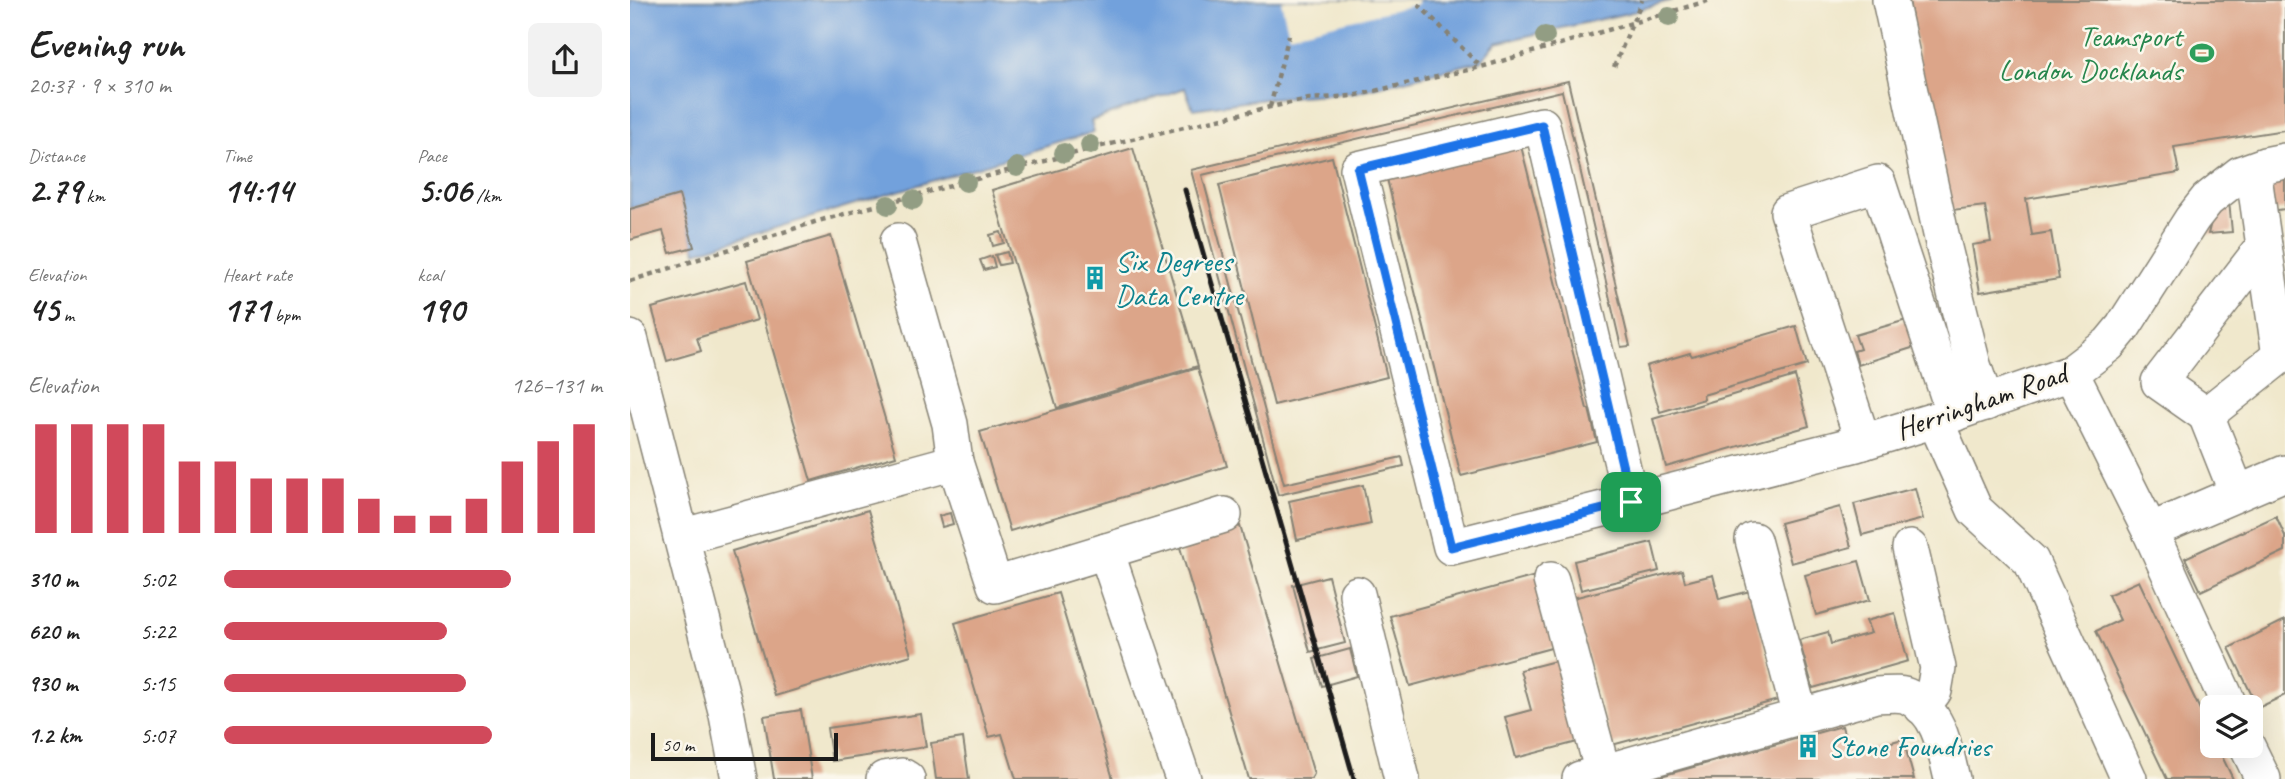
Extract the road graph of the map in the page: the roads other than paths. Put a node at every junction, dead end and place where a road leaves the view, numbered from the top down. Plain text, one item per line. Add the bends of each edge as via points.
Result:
1 (1890, 0) edge
2 (2269, 165) edge
3 (1959, 218) dead end
4 (898, 240) dead end
5 (2264, 246) junction
6 (1963, 324) junction
7 (630, 338) edge
8 (2071, 373) junction
9 (1958, 412) junction
10 (2206, 415) junction
11 (1864, 442) junction
12 (955, 462) junction
13 (2280, 485) edge
14 (2237, 494) junction
15 (1631, 502) junction
16 (1224, 516) dead end
17 (2150, 531) junction
18 (681, 537) junction
19 (1753, 540) dead end
20 (1910, 548) dead end
21 (1107, 551) junction
22 (1551, 580) dead end
23 (1357, 594) dead end
24 (2225, 695) edge
25 (1922, 707) junction
26 (1800, 716) junction
27 (2253, 758) edge
28 (1592, 776) edge
29 (739, 779) edge
30 (884, 779) edge
31 (907, 779) edge
32 (1183, 779) edge
33 (1402, 779) edge
34 (1952, 779) edge
35 (2129, 779) edge
36 (2263, 779) edge

1 - 6 street
2 - 5 street
2 - 8 street, Herringham Road via 2240,174 2207,200 2123,327
3 - 6 street via 1975,302 1972,317
4 - 12 street via 950,424
5 - 10 street via 2280,356
5 - 10 street via 2159,382
6 - 9 street
7 - 18 street
8 - 9 street, Herringham Road
8 - 17 street
9 - 11 street, Herringham Road
9 - 11 street via 1878,183 1788,212
9 - 35 street via 1975,510 2031,561
10 - 14 street
11 - 15 street, Herringham Road
12 - 18 street
12 - 21 street via 996,585
13 - 14 street
14 - 17 street
15 - 15 street, Herringham Road via 1451,547 1358,169 1542,125
16 - 21 street
17 - 24 street
18 - 29 street
19 - 26 street
20 - 25 street via 1938,668 1934,691
21 - 32 street
22 - 28 street
23 - 33 street
25 - 26 street via 1909,697 1876,695
25 - 34 street via 1937,724
26 - 28 street
27 - 36 street
30 - 31 street

